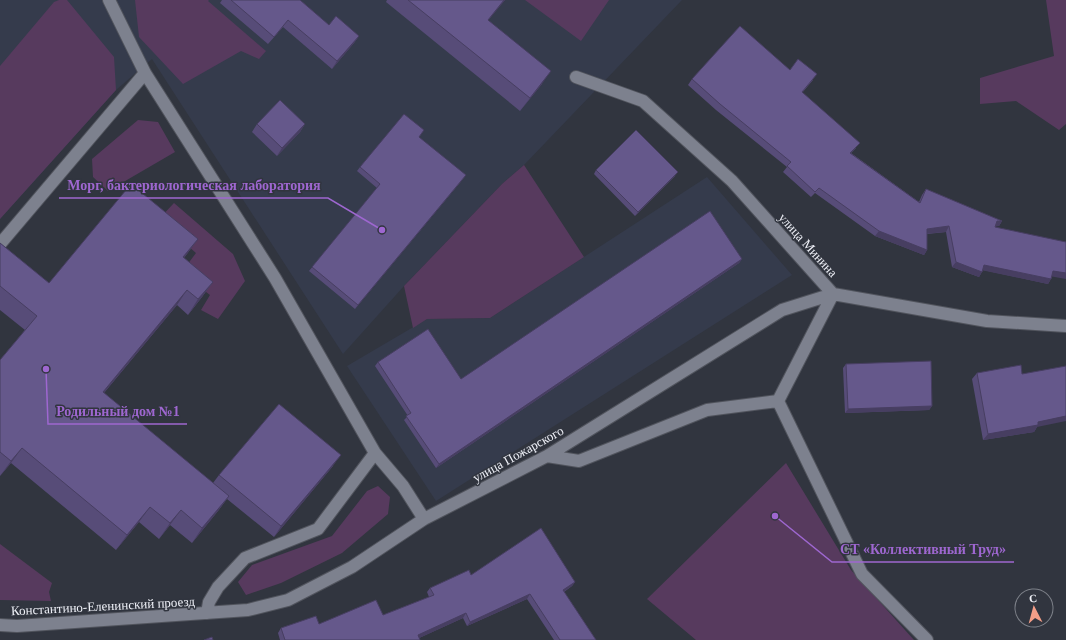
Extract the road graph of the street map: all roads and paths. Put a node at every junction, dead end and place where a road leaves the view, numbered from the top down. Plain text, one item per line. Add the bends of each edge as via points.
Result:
1 (109, 0) edge
2 (145, 73) junction
3 (576, 77) dead end
4 (0, 244) edge
5 (833, 294) junction
6 (1066, 326) edge
7 (778, 401) junction
8 (375, 453) junction
9 (548, 456) junction
10 (424, 519) junction
11 (207, 613) junction
12 (0, 625) edge
13 (927, 640) edge

1 - 2 street
2 - 4 street
2 - 8 street via 275,278
3 - 5 street, улица Минина via 643,102 732,182
5 - 6 street, улица Минина via 987,321
5 - 7 street
5 - 9 street, улица Пожарского via 782,310
7 - 9 street via 707,410 579,461
7 - 13 street via 862,574
8 - 10 street via 403,486
8 - 11 street via 318,529 245,558 218,587 209,602
9 - 10 street, улица Пожарского
10 - 11 street, улица Пожарского via 352,567 288,600 248,610
11 - 12 street, Константино-Еленинский проезд via 18,626

